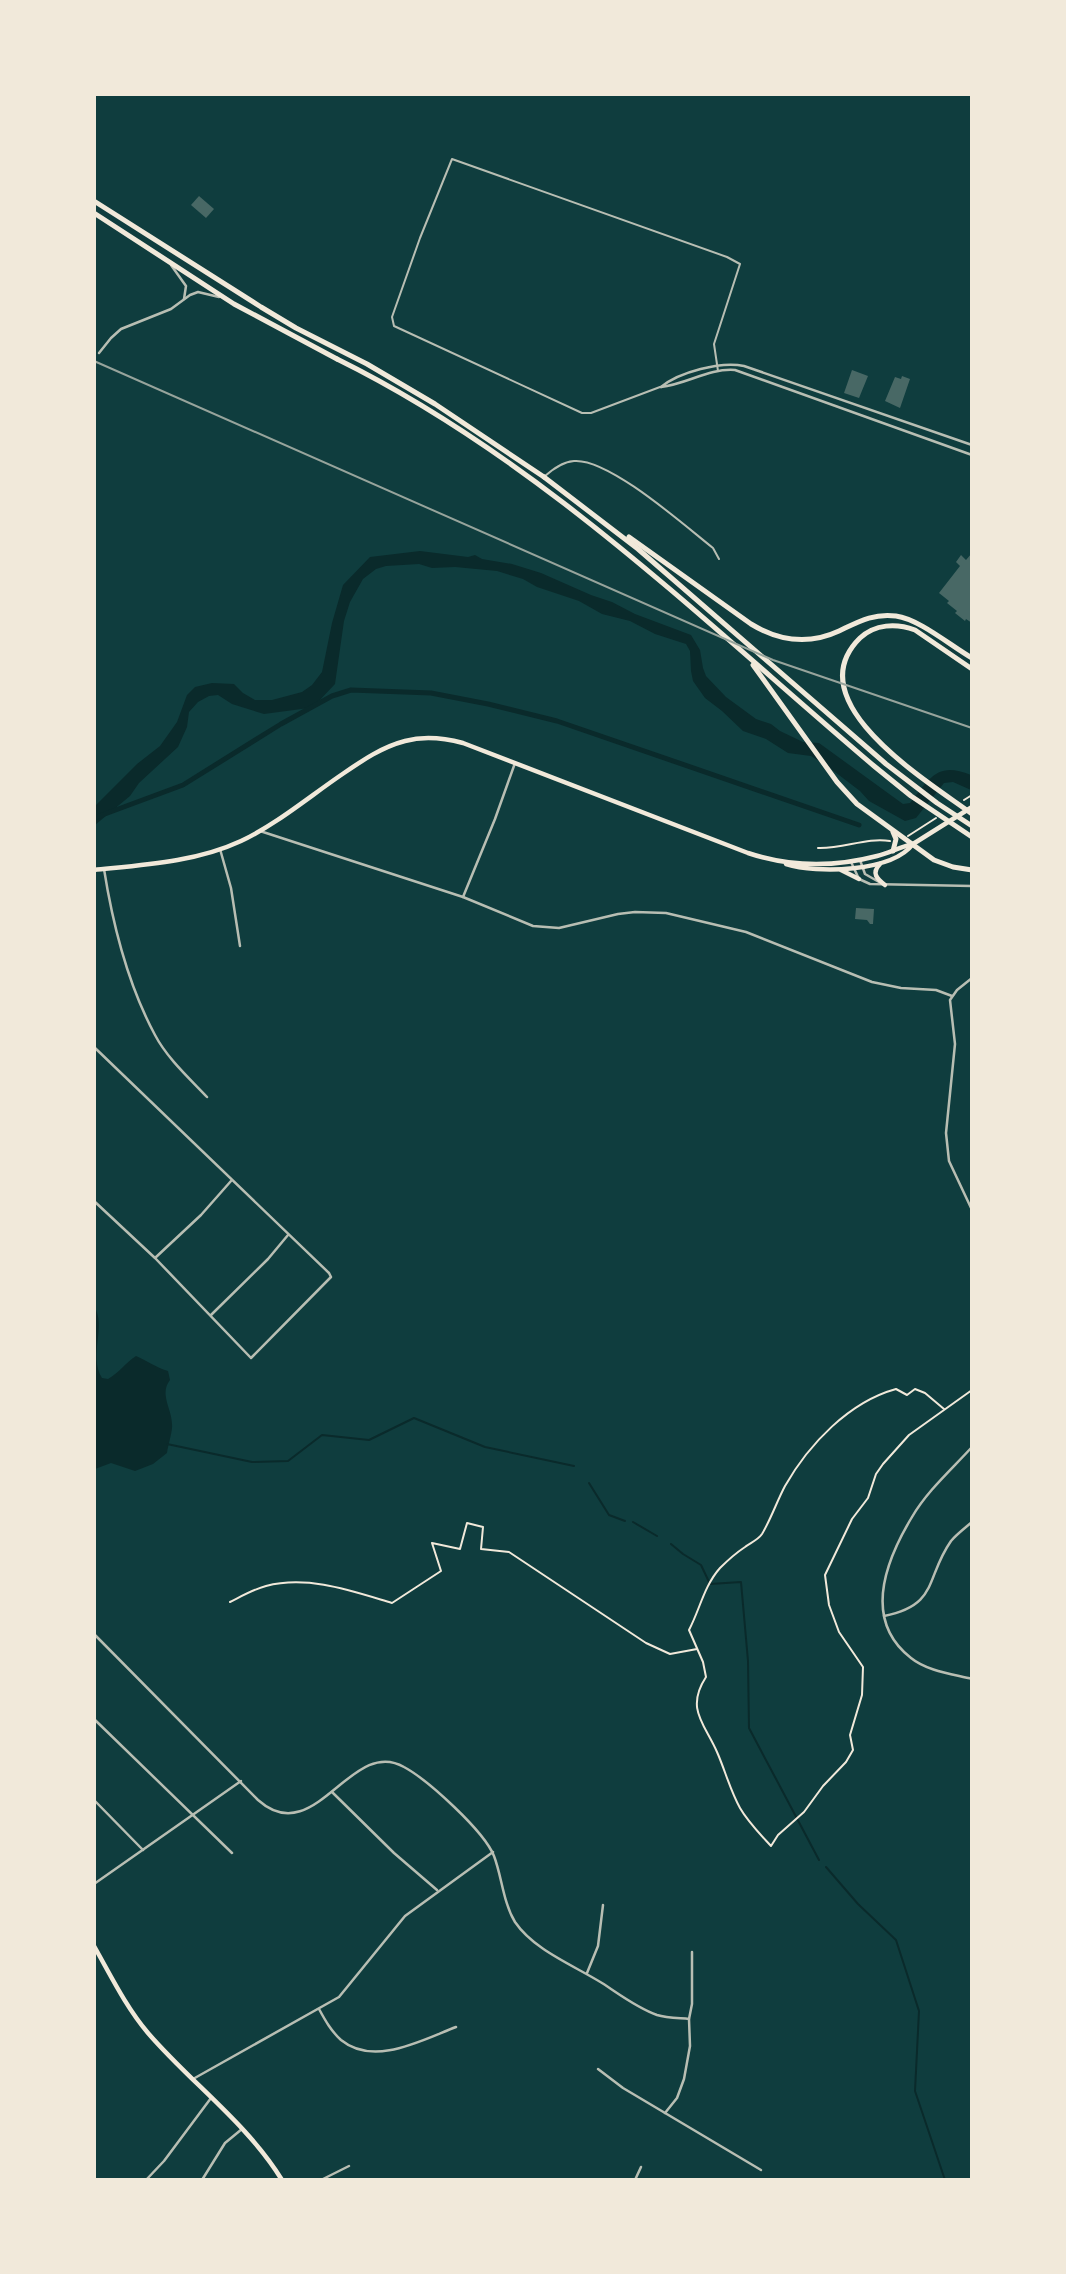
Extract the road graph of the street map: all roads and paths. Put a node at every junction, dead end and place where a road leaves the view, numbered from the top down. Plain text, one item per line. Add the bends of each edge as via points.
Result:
1 (94, 201) edge
2 (94, 213) edge
3 (169, 262) junction
4 (184, 299) junction
5 (225, 299) junction
6 (99, 354) dead end
7 (716, 365) junction
8 (718, 370) junction
9 (661, 387) junction
10 (971, 445) edge
11 (971, 456) edge
12 (544, 477) junction
13 (586, 508) junction
14 (719, 559) dead end
15 (745, 655) junction
16 (971, 658) edge
17 (971, 669) edge
18 (515, 763) junction
19 (971, 807) edge
20 (971, 814) edge
21 (971, 826) edge
22 (919, 828) dead end
23 (892, 830) junction
24 (260, 831) junction
25 (971, 837) edge
26 (904, 838) junction
27 (896, 841) junction
28 (913, 845) junction
29 (818, 848) dead end
30 (220, 849) junction
31 (893, 851) junction
32 (860, 860) junction
33 (779, 861) junction
34 (851, 862) junction
35 (883, 862) junction
36 (861, 867) junction
37 (104, 869) junction
38 (854, 869) junction
39 (94, 870) edge
40 (840, 870) junction
41 (971, 870) edge
42 (859, 879) junction
43 (885, 885) junction
44 (971, 886) edge
45 (463, 897) junction
46 (240, 946) dead end
47 (971, 978) edge
48 (952, 996) junction
49 (94, 1047) edge
50 (207, 1097) dead end
51 (231, 1181) junction
52 (94, 1201) edge
53 (971, 1210) edge
54 (288, 1235) junction
55 (155, 1258) junction
56 (211, 1315) junction
57 (971, 1390) edge
58 (944, 1409) junction
59 (971, 1447) edge
60 (971, 1522) edge
61 (230, 1602) dead end
62 (884, 1616) junction
63 (94, 1634) edge
64 (698, 1648) junction
65 (971, 1679) edge
66 (94, 1719) edge
67 (241, 1781) junction
68 (332, 1792) junction
69 (94, 1800) edge
70 (194, 1815) junction
71 (144, 1851) junction
72 (493, 1852) junction
73 (232, 1853) dead end
74 (94, 1884) edge
75 (438, 1891) junction
76 (603, 1905) dead end
77 (94, 1946) edge
78 (692, 1952) dead end
79 (100, 1955) junction
80 (94, 1959) edge
81 (586, 1974) junction
82 (319, 2009) junction
83 (689, 2019) junction
84 (456, 2027) dead end
85 (598, 2069) dead end
86 (193, 2079) junction
87 (211, 2098) junction
88 (665, 2113) junction
89 (242, 2129) junction
90 (349, 2166) dead end
91 (641, 2166) dead end
92 (761, 2170) dead end
93 (146, 2179) edge
94 (202, 2179) edge
95 (282, 2179) edge
96 (321, 2179) edge
97 (635, 2179) edge

1 - 12 highway via 296,328 435,404
2 - 3 highway
3 - 4 street via 186,286
3 - 5 highway
4 - 5 street via 198,292
4 - 6 street via 121,329
5 - 15 highway via 438,416 618,544
7 - 8 lane
7 - 9 street
7 - 9 lane via 714,344 740,264 452,159 392,317 394,326 583,413
7 - 10 street via 752,368
8 - 9 street
8 - 11 street via 749,374
12 - 13 highway
12 - 14 lane via 555,467 575,461 598,467 652,501 713,548
13 - 16 highway via 771,635 811,639 872,616 898,616
13 - 21 highway via 917,788
15 - 23 highway via 847,794
15 - 25 highway via 911,796
17 - 20 highway via 915,630 880,626 850,650 844,689 850,707 883,747
18 - 24 main road via 450,740 407,740 380,750
18 - 33 main road
18 - 45 street
19 - 28 main road
22 - 26 path
23 - 26 highway
23 - 27 highway
24 - 30 main road
24 - 45 street
26 - 28 highway
27 - 29 path
27 - 31 highway
28 - 31 main road
28 - 35 main road
28 - 41 highway via 938,862
30 - 37 main road
30 - 46 street
31 - 32 main road
32 - 34 main road
32 - 36 street
33 - 34 main road
33 - 40 main road via 800,868
34 - 38 street
35 - 36 main road
35 - 43 main road via 875,876
36 - 38 main road
36 - 43 street via 869,878
37 - 39 main road
37 - 50 street via 125,964 154,1034
38 - 40 main road
38 - 42 street
40 - 42 main road
42 - 43 street
43 - 44 street
45 - 48 street via 523,923 550,929 635,912 678,916 746,932 872,982
47 - 48 street
48 - 53 street via 955,1044 947,1153
49 - 51 street
51 - 54 street
51 - 55 street
52 - 55 street
54 - 56 street
54 - 56 street via 331,1276 318,1292 251,1359
55 - 56 street
57 - 58 path
58 - 64 path via 915,1389 907,1395 896,1389 883,1392 857,1407 812,1446 785,1486 761,1536 727,1562 703,1592 689,1630
58 - 64 path via 909,1435 876,1474 868,1498 830,1562 825,1575 829,1605 839,1632 863,1667 862,1695 850,1735 853,1750 771,1846 738,1805 702,1727 696,1698 706,1677
59 - 62 street via 912,1516 886,1574 881,1595
60 - 62 street via 952,1540 924,1597 903,1612
61 - 64 path via 265,1586 294,1582 333,1586 391,1603 441,1571 432,1543 460,1549 467,1523 483,1527 481,1549 509,1552 646,1643 670,1654
62 - 65 street via 893,1638 912,1659
63 - 67 street
66 - 70 street
67 - 68 street via 274,1810 312,1807
67 - 70 street
68 - 72 street via 369,1765 395,1763 463,1815
68 - 75 street
69 - 71 street
70 - 71 street
70 - 73 street
71 - 74 street
72 - 75 street
72 - 81 street via 516,1922 538,1944
75 - 82 street via 394,1928 339,1997
76 - 81 street via 598,1946
77 - 79 main road
78 - 83 street
79 - 80 street
79 - 86 main road via 134,2015
81 - 83 street via 655,2014
82 - 84 street via 340,2039 366,2051 401,2048
82 - 86 street
83 - 88 street via 684,2079
85 - 88 street
86 - 87 main road
87 - 89 main road
87 - 93 street
88 - 92 street
89 - 94 street via 225,2143
89 - 95 main road
90 - 96 street
91 - 97 street

